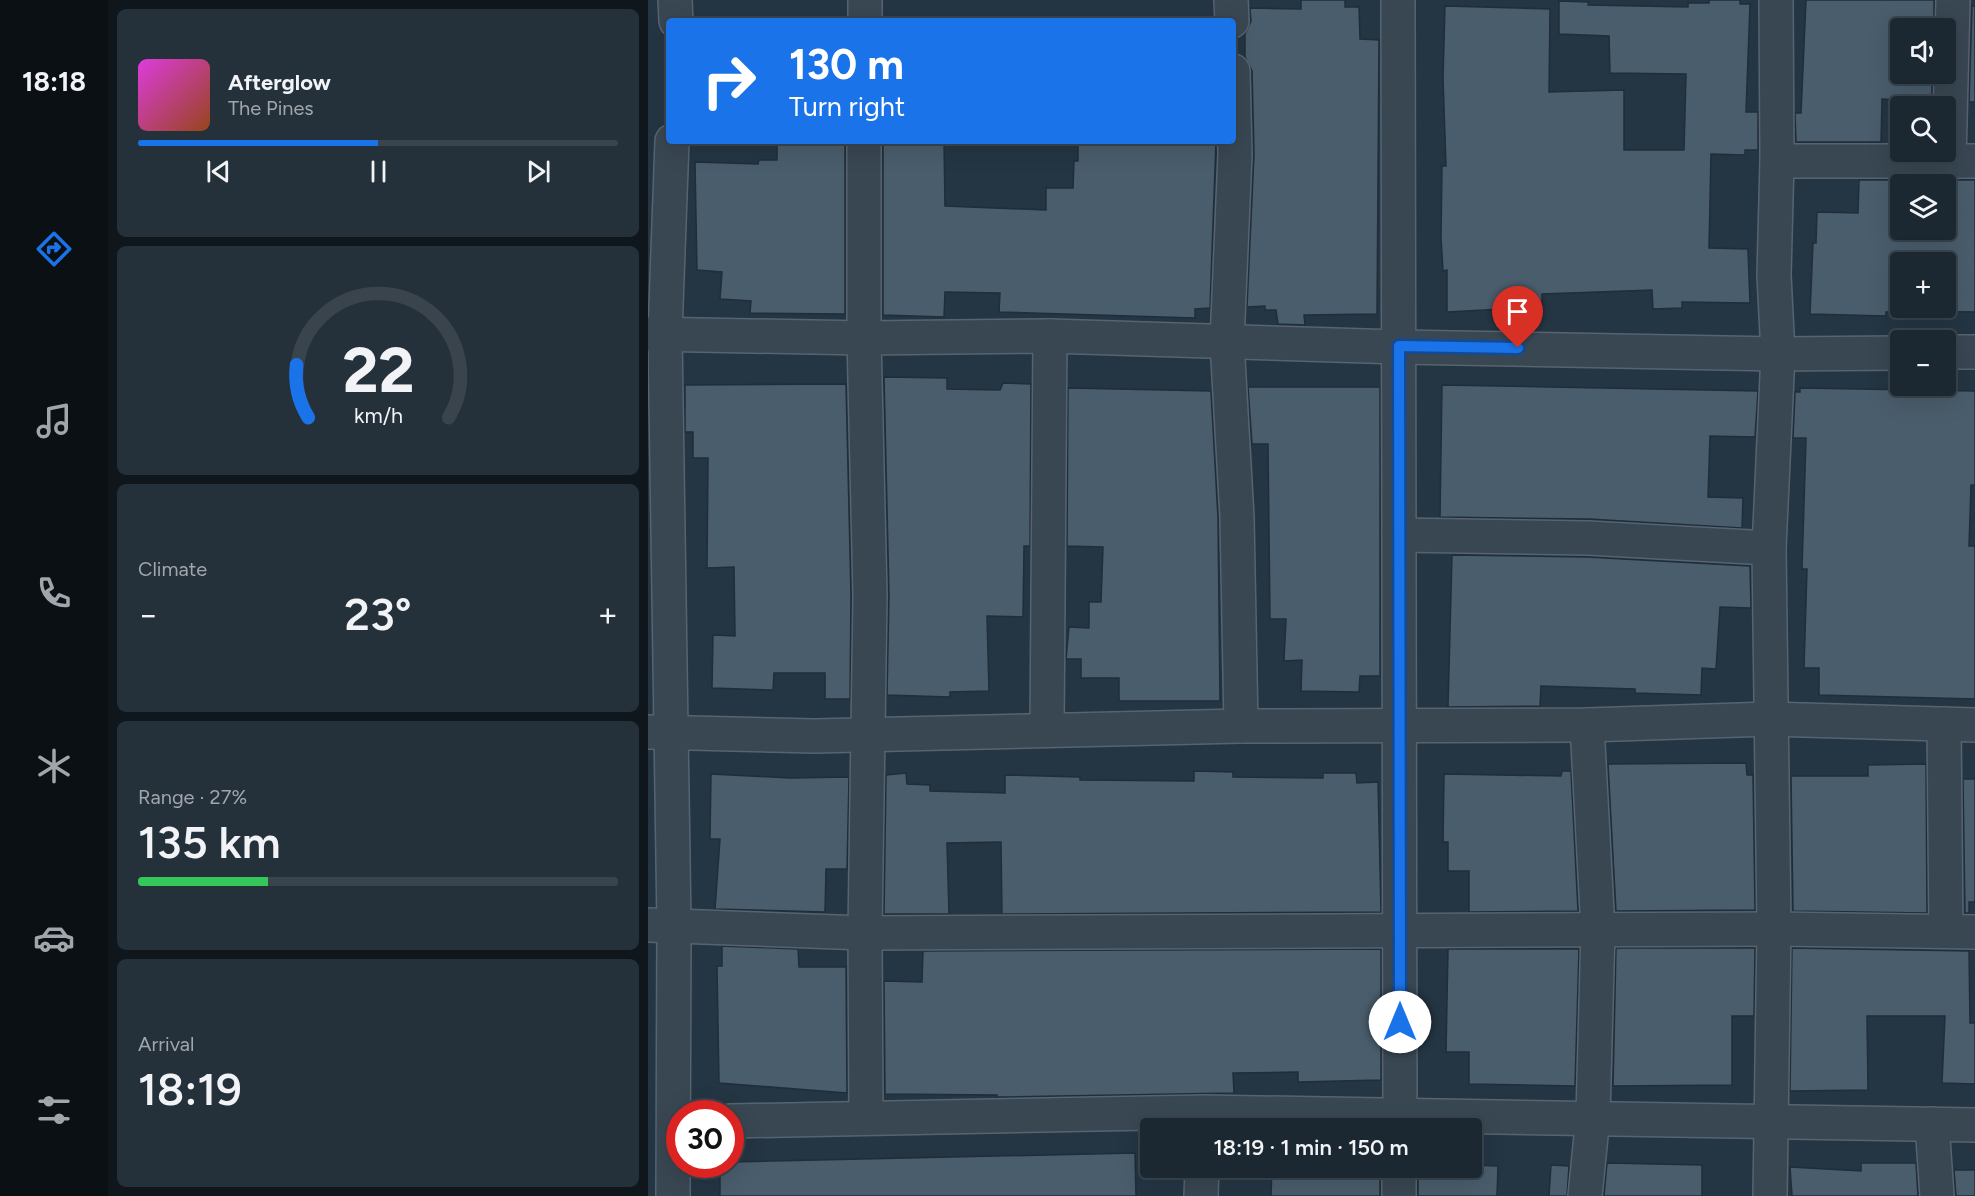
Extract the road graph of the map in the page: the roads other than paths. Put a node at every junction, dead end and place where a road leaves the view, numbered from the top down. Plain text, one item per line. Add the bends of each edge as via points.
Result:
1 (675, 0) edge
2 (866, 0) edge
3 (1231, 0) edge
4 (1398, 0) edge
5 (1776, 0) edge
6 (1953, 0) edge
7 (676, 18) edge
8 (865, 18) edge
9 (1232, 18) edge
10 (672, 144) edge
11 (864, 144) edge
12 (1235, 144) edge
13 (1777, 161) junction
14 (1962, 161) edge
15 (657, 334) edge
16 (1050, 336) junction
17 (864, 338) junction
18 (1227, 342) junction
19 (1399, 346) junction
20 (1956, 352) edge
21 (1975, 352) edge
22 (1890, 353) edge
23 (1778, 354) junction
24 (1400, 535) junction
25 (1769, 548) junction
26 (1770, 719) junction
27 (1960, 724) edge
28 (1587, 725) junction
29 (1241, 726) junction
30 (1400, 726) junction
31 (1047, 730) junction
32 (660, 732) edge
33 (868, 735) junction
34 (661, 925) edge
35 (1400, 929) junction
36 (1774, 929) junction
37 (1598, 930) junction
38 (1960, 931) edge
39 (865, 933) junction
40 (666, 1100) edge
41 (1593, 1116) junction
42 (866, 1118) junction
43 (1400, 1118) edge
44 (1482, 1119) edge
45 (1140, 1120) edge
46 (744, 1121) edge
47 (1770, 1122) junction
48 (1932, 1124) junction
49 (1975, 1125) edge
50 (672, 1178) edge
51 (1202, 1178) edge
52 (1399, 1178) edge
53 (673, 1196) edge
54 (1201, 1196) edge
55 (1399, 1196) edge
56 (1585, 1196) edge
57 (1770, 1196) edge
58 (1937, 1196) edge

1 - 7 street
2 - 8 street
3 - 9 street
4 - 19 street
5 - 13 street
6 - 14 street
10 - 15 street
11 - 17 street
12 - 18 street
13 - 14 street
13 - 23 street via 1774,275
15 - 17 street
15 - 32 street
16 - 17 street
16 - 18 street
16 - 31 street
17 - 33 street via 870,595
18 - 19 street
18 - 29 street via 1237,518
19 - 23 street
19 - 24 street
20 - 21 street
22 - 23 street
23 - 25 street
24 - 25 street via 1588,538
24 - 30 street
25 - 26 street
26 - 27 street
26 - 28 street
26 - 36 street
27 - 38 street
28 - 30 street
28 - 37 street
29 - 30 street
29 - 31 street
30 - 35 street
31 - 33 street
32 - 33 street
32 - 34 street
33 - 39 street
34 - 39 street
34 - 40 street
35 - 37 street
35 - 39 street
35 - 43 street
36 - 37 street
36 - 38 street
36 - 47 street
37 - 41 street
39 - 42 street
41 - 44 street
41 - 47 street
41 - 56 street
42 - 45 street
42 - 46 street
47 - 48 street
47 - 57 street
48 - 49 street
48 - 58 street
50 - 53 street
51 - 54 street
52 - 55 street

